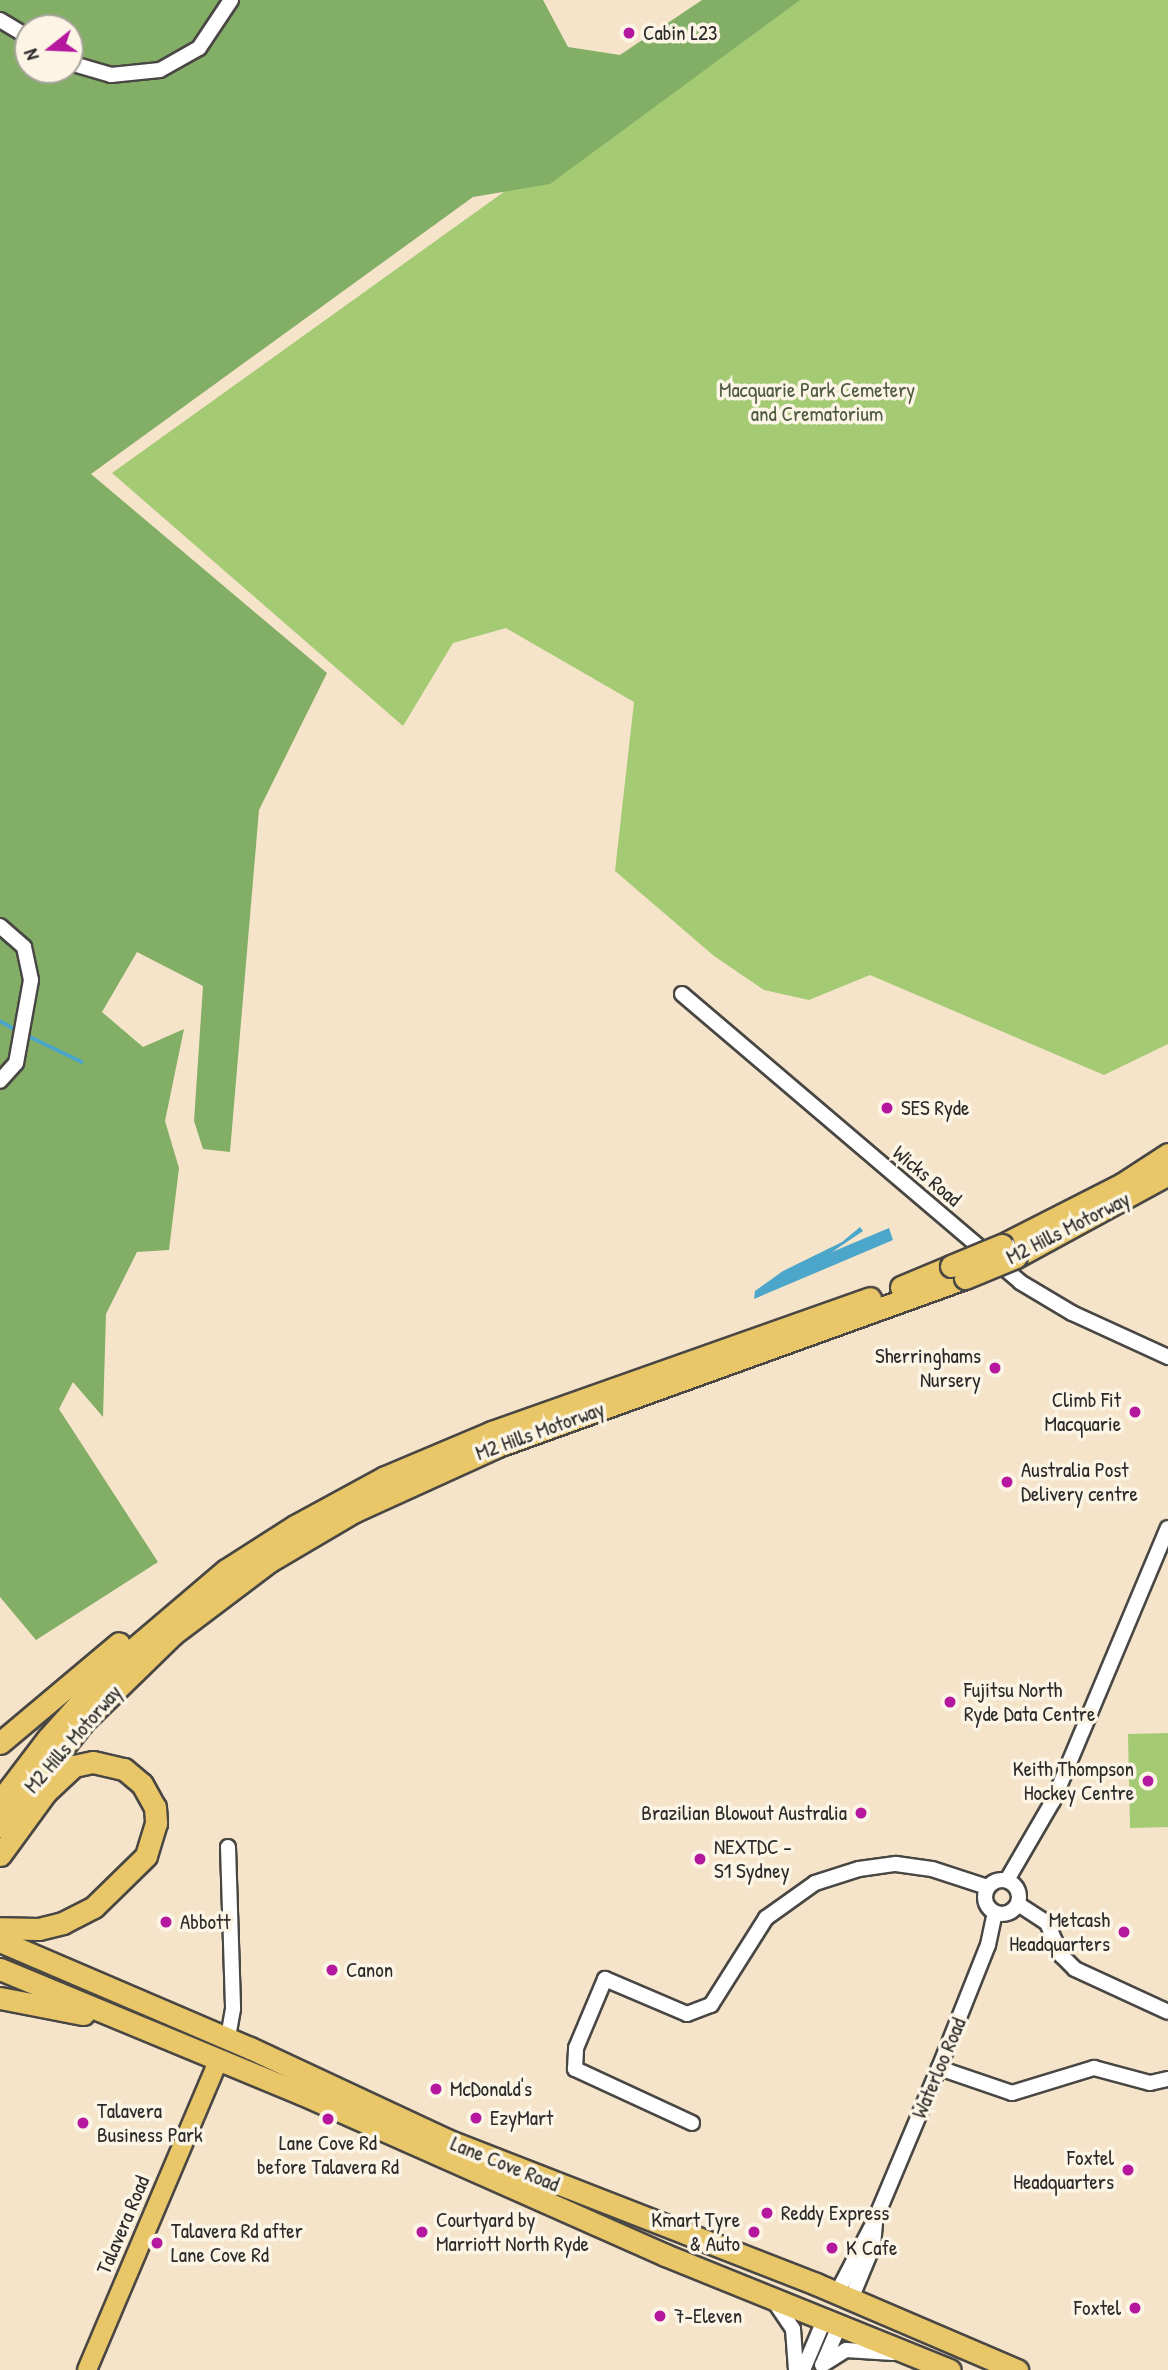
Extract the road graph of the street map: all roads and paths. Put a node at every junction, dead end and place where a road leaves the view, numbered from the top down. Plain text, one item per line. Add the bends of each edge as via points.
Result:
1 (231, 0) edge
2 (84, 67) edge
3 (0, 926) edge
4 (682, 994) dead end
5 (0, 1081) edge
6 (1168, 1140) edge
7 (1168, 1154) edge
8 (1165, 1176) edge
9 (1122, 1184) junction
10 (1009, 1251) junction
11 (958, 1272) junction
12 (1168, 1357) edge
13 (1168, 1528) edge
14 (226, 1570) junction
15 (0, 1743) edge
16 (0, 1801) edge
17 (0, 1826) edge
18 (228, 1847) dead end
19 (0, 1856) edge
20 (1007, 1880) junction
21 (987, 1887) junction
22 (1018, 1904) junction
23 (995, 1913) junction
24 (0, 1928) edge
25 (0, 1941) edge
26 (0, 1969) edge
27 (0, 1998) edge
28 (1168, 2012) edge
29 (136, 2027) junction
30 (228, 2038) junction
31 (218, 2061) junction
32 (939, 2068) junction
33 (1168, 2079) edge
34 (692, 2123) dead end
35 (766, 2294) junction
36 (844, 2296) junction
37 (833, 2321) junction
38 (915, 2354) junction
39 (821, 2367) edge
40 (87, 2370) edge
41 (796, 2370) edge
42 (803, 2370) edge
43 (950, 2370) edge
44 (1017, 2370) edge

1 - 2 street via 229,9 205,32 199,48 160,69 111,75
3 - 5 street via 20,943 29,960 24,1028 16,1063
4 - 12 street, Wicks Road via 1020,1282 1072,1313
6 - 9 highway
7 - 9 highway, M2 Hills Motorway
8 - 10 highway, M2 Hills Motorway
9 - 10 highway, M2 Hills Motorway
10 - 11 highway, M2 Hills Motorway, bridge
11 - 14 highway, M2 Hills Motorway via 438,1453 336,1503
11 - 17 highway, M2 Hills Motorway via 485,1451 355,1511 270,1561 173,1634 84,1721
13 - 20 street via 1053,1801
14 - 15 highway via 196,1577
14 - 16 highway, M2 Hills Motorway via 112,1667 48,1738
18 - 30 street via 233,2009
19 - 24 highway via 46,1792 74,1766 93,1762 124,1769 142,1784 155,1807 156,1823 146,1856 94,1907 51,1926
20 - 21 street via 996,1880
20 - 22 street via 1016,1887
21 - 23 street via 986,1905
21 - 34 street via 932,1869 896,1864 859,1869 815,1883 766,1918 711,2005 687,2014 605,1979 576,2048 574,2065 579,2073
22 - 23 street via 1005,1914
22 - 28 street via 1047,1923 1062,1956 1075,1969
23 - 32 street, Waterloo Road via 988,1945
25 - 30 highway, Lane Cove Road
26 - 29 highway, Lane Cove Road
27 - 29 highway
29 - 31 highway, Lane Cove Road
30 - 31 highway
30 - 36 highway, Lane Cove Road via 447,2140
31 - 35 highway, Lane Cove Road via 664,2255
31 - 40 main road, Talavera Road
32 - 33 street via 1012,2093 1094,2068 1150,2083
32 - 36 street, Waterloo Road
35 - 37 highway, Lane Cove Road
35 - 41 street via 793,2329
36 - 37 highway, Waterloo Road
36 - 44 highway, Lane Cove Road
37 - 38 highway, Lane Cove Road
37 - 39 street, Waterloo Road
37 - 42 street, Waterloo Road
38 - 39 street via 846,2350
38 - 43 highway, Lane Cove Road

